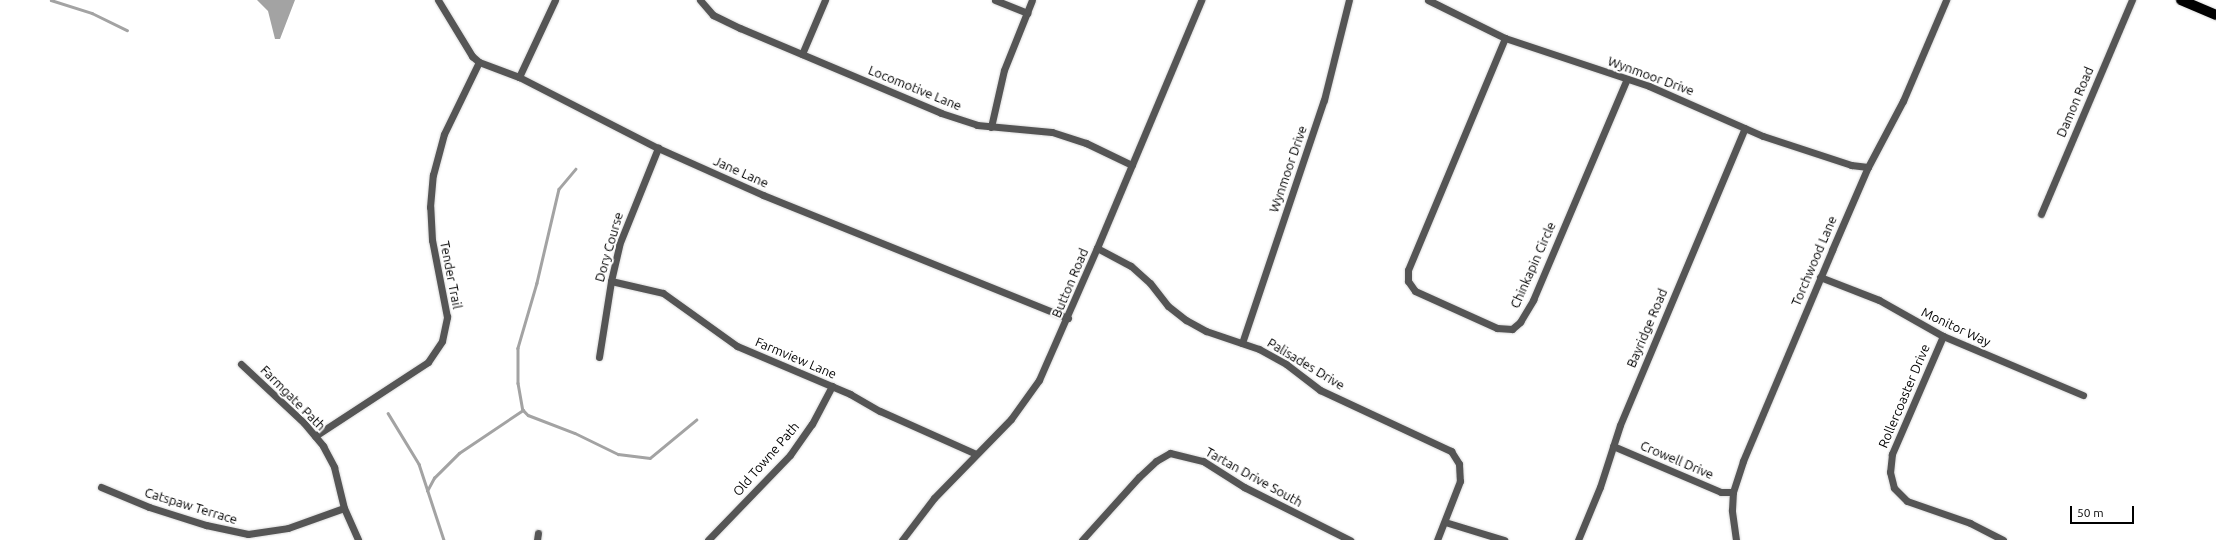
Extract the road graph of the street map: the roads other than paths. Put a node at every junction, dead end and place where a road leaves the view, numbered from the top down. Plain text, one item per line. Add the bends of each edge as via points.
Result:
1 (438, 0) edge
2 (555, 0) edge
3 (700, 0) edge
4 (825, 0) edge
5 (995, 0) edge
6 (1032, 0) edge
7 (1201, 0) edge
8 (1349, 0) edge
9 (1428, 0) edge
10 (1946, 0) edge
11 (2132, 0) edge
12 (2180, 0) edge
13 (1027, 13) junction
14 (2216, 15) edge
15 (1505, 38) junction
16 (802, 54) junction
17 (479, 62) junction
18 (519, 77) junction
19 (1627, 79) junction
20 (991, 127) junction
21 (1744, 128) junction
22 (658, 148) junction
23 (1132, 165) junction
24 (1868, 167) junction
25 (2041, 214) dead end
26 (1098, 248) junction
27 (1820, 277) junction
28 (611, 281) junction
29 (1068, 318) junction
30 (1943, 336) junction
31 (1242, 343) junction
32 (599, 357) dead end
33 (241, 364) dead end
34 (832, 386) junction
35 (2083, 395) dead end
36 (315, 436) junction
37 (1613, 446) junction
38 (976, 454) junction
39 (101, 487) dead end
40 (1733, 492) junction
41 (344, 508) junction
42 (1445, 522) junction
43 (358, 540) edge
44 (708, 540) edge
45 (902, 540) edge
46 (1082, 540) edge
47 (1350, 540) edge
48 (1437, 540) edge
49 (1504, 540) edge
50 (1578, 540) edge
51 (1736, 540) edge
52 (2003, 540) edge

1 - 17 street, Jane Lane via 472,56
2 - 18 street
3 - 16 street, Locomotive Lane via 713,15
4 - 16 street
5 - 13 street
6 - 13 street
7 - 23 street, Button Road
8 - 31 street, Wynmoor Drive via 1324,100
9 - 15 street, Wynmoor Drive
10 - 24 street, Torchwood Lane via 1903,101
11 - 25 street, Damon Road
12 - 14 main road
13 - 20 street via 1004,70
15 - 19 street, Wynmoor Drive
15 - 19 street, Chinkapin Circle via 1408,270 1408,281 1415,291 1497,328 1506,330 1516,325 1533,300
16 - 20 street, Locomotive Lane via 941,112
17 - 18 street, Jane Lane
17 - 36 street, Tender Trail via 444,134 433,175 430,207 432,240 447,317 442,341 428,362
18 - 22 street, Jane Lane
19 - 21 street, Wynmoor Drive
20 - 23 street, Locomotive Lane via 1052,132 1086,143
21 - 24 street, Wynmoor Drive via 1850,165
21 - 37 street, Bayridge Road
22 - 28 street, Dory Course via 627,222
22 - 29 street, Jane Lane via 763,195
23 - 26 street, Button Road
24 - 27 street, Torchwood Lane
26 - 29 street, Button Road
26 - 31 street, Palisades Drive via 1131,266 1150,283 1168,306 1186,320
27 - 30 street, Monitor Way via 1879,300
27 - 40 street, Torchwood Lane via 1743,461
28 - 32 street, Dory Course
28 - 34 street, Farmview Lane via 663,293 737,346
29 - 38 street, Button Road via 1051,357 1027,399
30 - 35 street, Monitor Way
30 - 52 street, Rollercoaster Drive via 1892,454 1890,472 1894,488 1907,501 1970,523
31 - 42 street, Palisades Drive via 1286,364 1334,397 1450,451 1459,464 1460,481
33 - 36 street, Farmgate Path
34 - 38 street, Farmview Lane
34 - 44 street, Old Towne Path via 799,444
36 - 41 street, Farmgate Path via 334,467
37 - 40 street, Crowell Drive via 1721,492
37 - 50 street, Bayridge Road
38 - 45 street, Button Road via 934,498
39 - 41 street, Catspaw Terrace via 149,508 248,534 288,528
40 - 51 street, Torchwood Lane via 1732,510
41 - 43 street, Farmgate Path
42 - 48 street, Palisades Drive
42 - 49 street
46 - 47 street, Tartan Drive South via 1139,477 1156,461 1170,453 1203,462 1244,487

